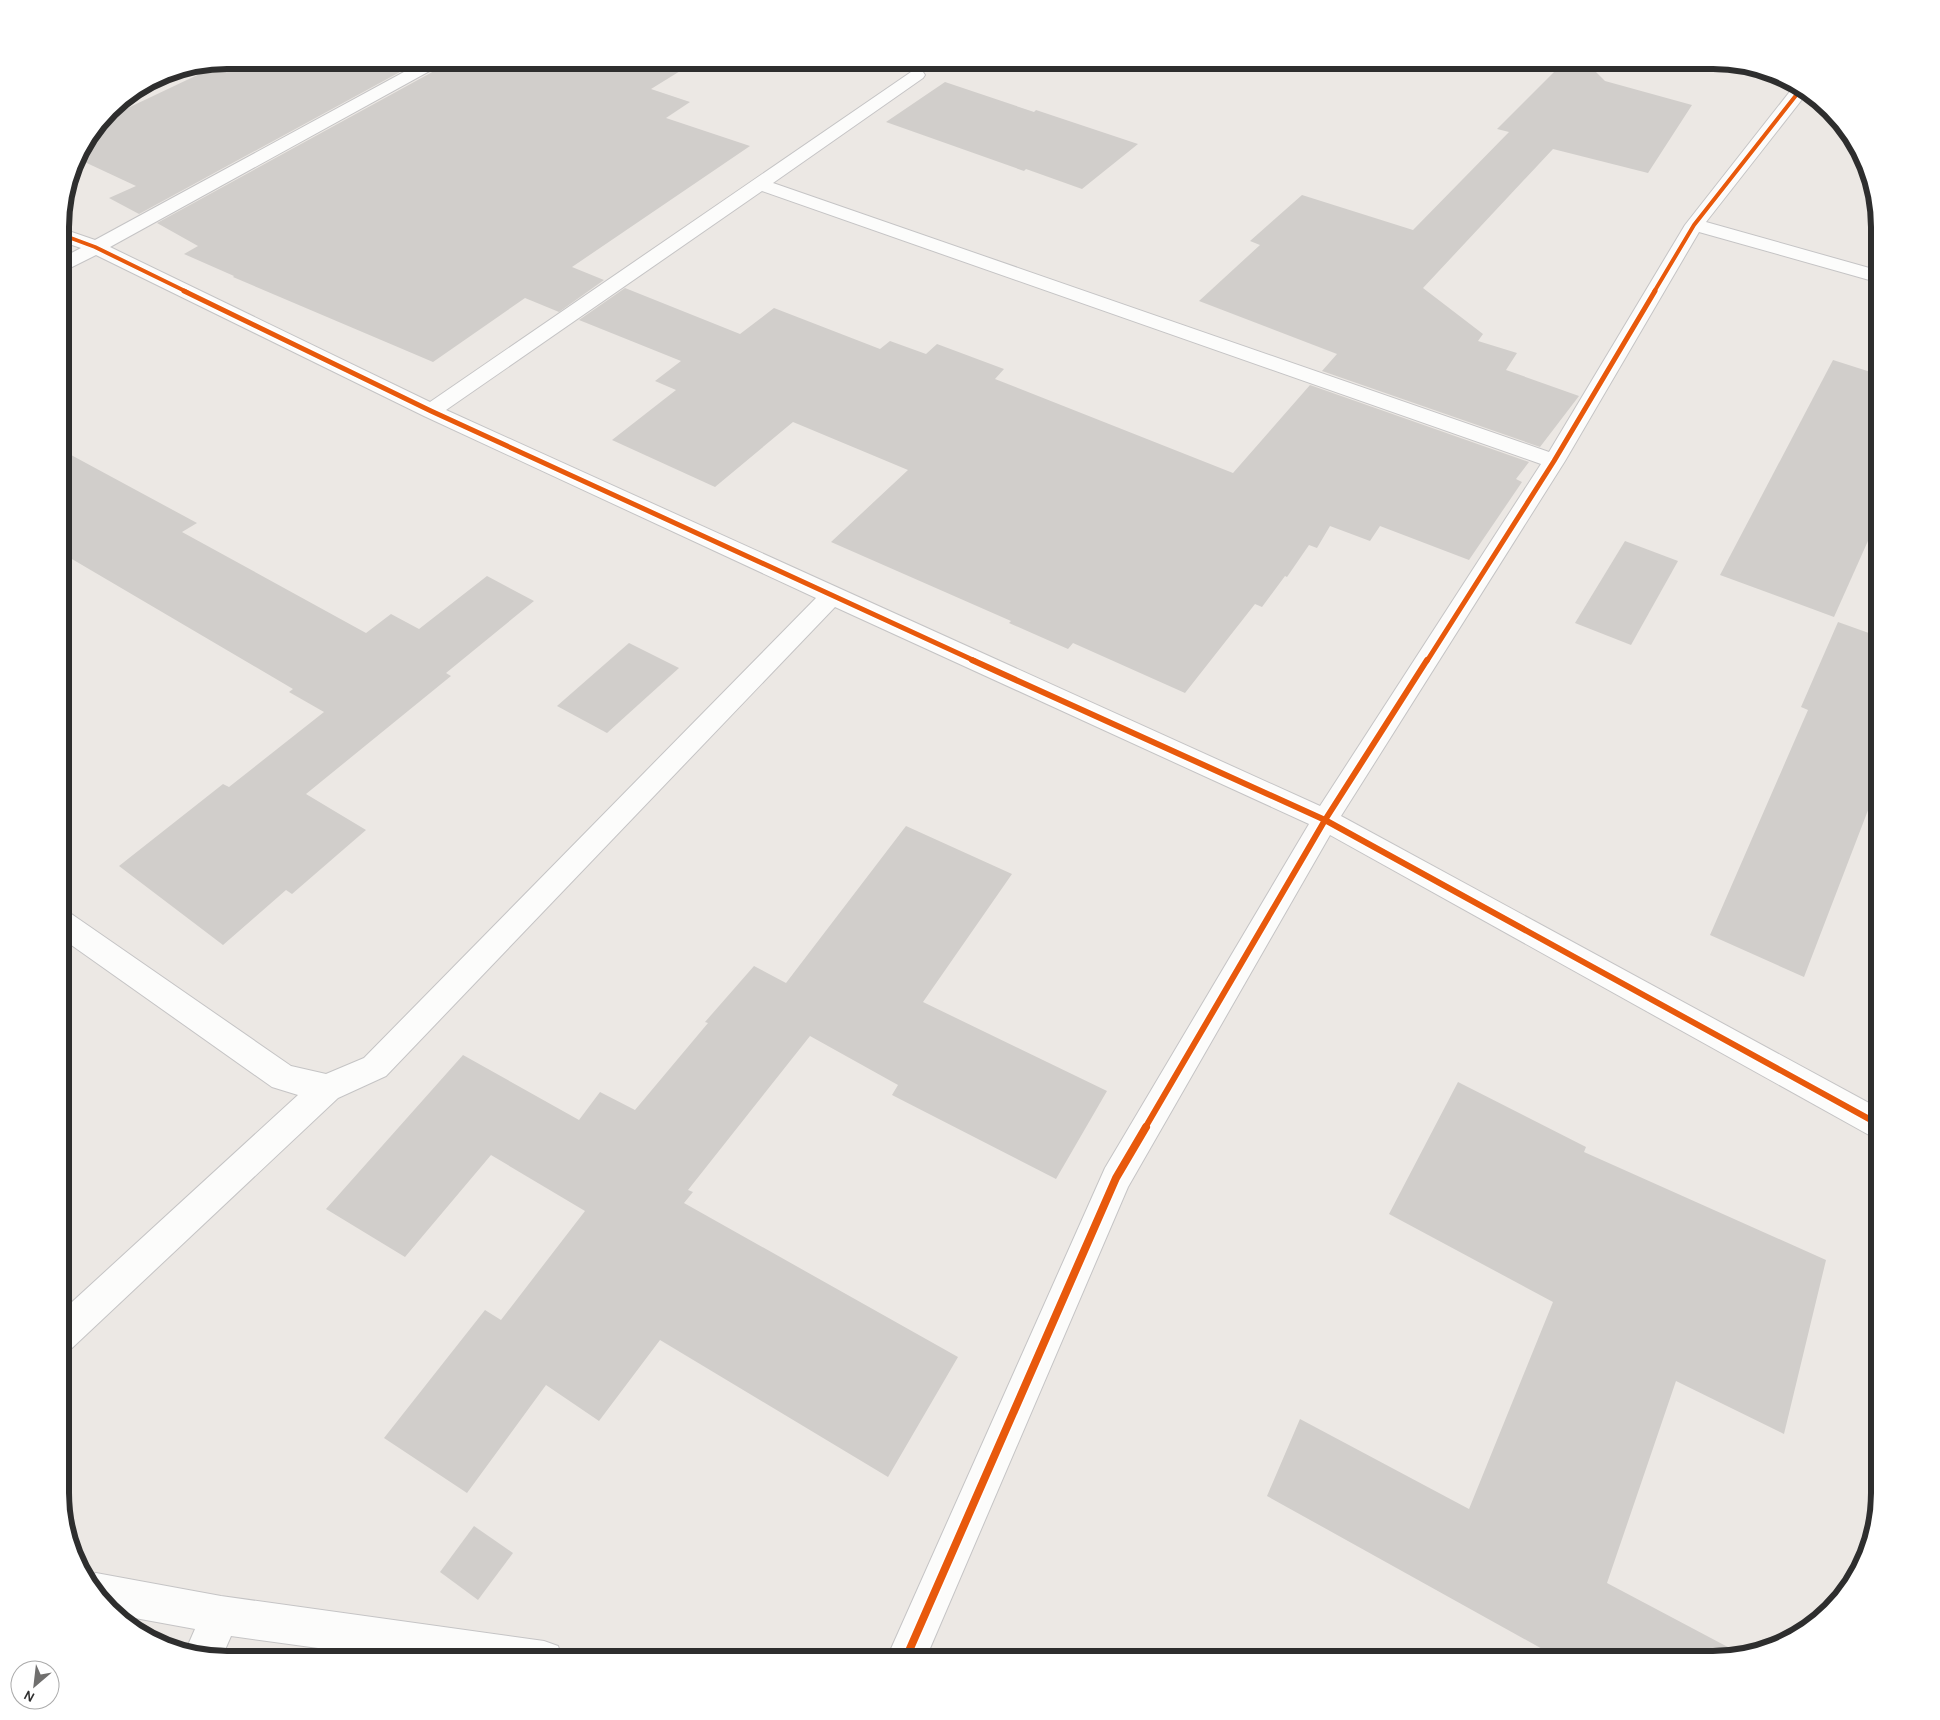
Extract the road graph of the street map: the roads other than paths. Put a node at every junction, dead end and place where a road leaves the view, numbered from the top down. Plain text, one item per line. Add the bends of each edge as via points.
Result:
1 (421, 69) edge
2 (917, 75) dead end
3 (1798, 93) edge
4 (760, 184) junction
5 (1694, 225) junction
6 (69, 237) edge
7 (95, 247) junction
8 (69, 262) edge
9 (1871, 274) edge
10 (432, 411) junction
11 (1554, 461) junction
12 (832, 596) junction
13 (1325, 820) junction
14 (69, 927) edge
15 (327, 1088) junction
16 (1871, 1120) edge
17 (69, 1328) edge
18 (105, 1594) edge
19 (221, 1615) junction
20 (205, 1650) edge
21 (479, 1651) edge
22 (909, 1651) edge

1 - 7 street
2 - 4 street
3 - 5 street
4 - 10 street
4 - 11 street
5 - 9 street
5 - 11 street
6 - 7 street
7 - 8 street
7 - 10 street
10 - 12 street
11 - 13 street
12 - 13 street
12 - 15 street via 374,1068
13 - 16 street
13 - 22 street via 1116,1178
14 - 15 street via 283,1078
15 - 17 street
18 - 19 street
19 - 20 street
19 - 21 street

